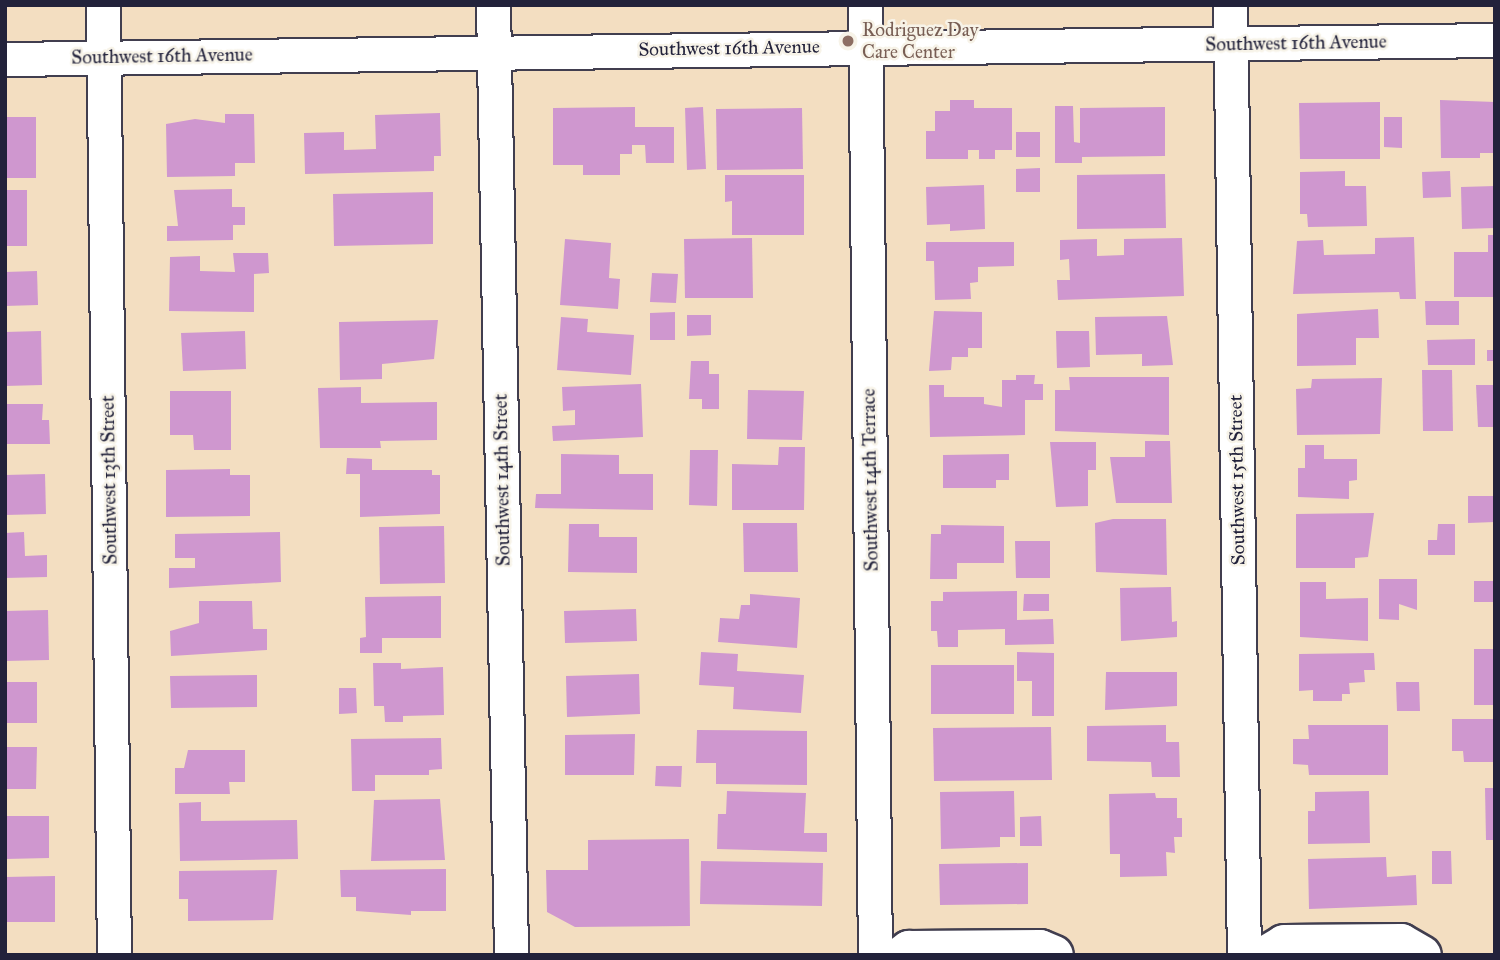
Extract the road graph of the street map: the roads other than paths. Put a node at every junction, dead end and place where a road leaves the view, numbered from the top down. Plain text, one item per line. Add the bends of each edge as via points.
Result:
1 (103, 5) edge
2 (493, 5) edge
3 (865, 5) edge
4 (1230, 5) edge
5 (1495, 40) edge
6 (1231, 44) junction
7 (865, 46) junction
8 (496, 53) junction
9 (104, 57) junction
10 (5, 59) edge
11 (114, 955) edge
12 (511, 955) edge
13 (875, 955) edge
14 (902, 955) edge
15 (1054, 955) edge
16 (1244, 955) edge
17 (1266, 955) edge
18 (1422, 955) edge

1 - 9 street, Southwest 13th Street
2 - 8 street, Southwest 14th Street
3 - 7 street, Southwest 14th Terrace
4 - 6 street, Southwest 15th Street
5 - 6 street, Southwest 16th Avenue
6 - 7 street, Southwest 16th Avenue
6 - 16 street, Southwest 15th Street
7 - 8 street, Southwest 16th Avenue
7 - 13 street, Southwest 14th Terrace
8 - 9 street, Southwest 16th Avenue
8 - 12 street, Southwest 14th Street
9 - 10 street, Southwest 16th Avenue
9 - 11 street, Southwest 13th Street
14 - 15 main road via 909,950 1040,949
17 - 18 main road via 1284,944 1401,943

